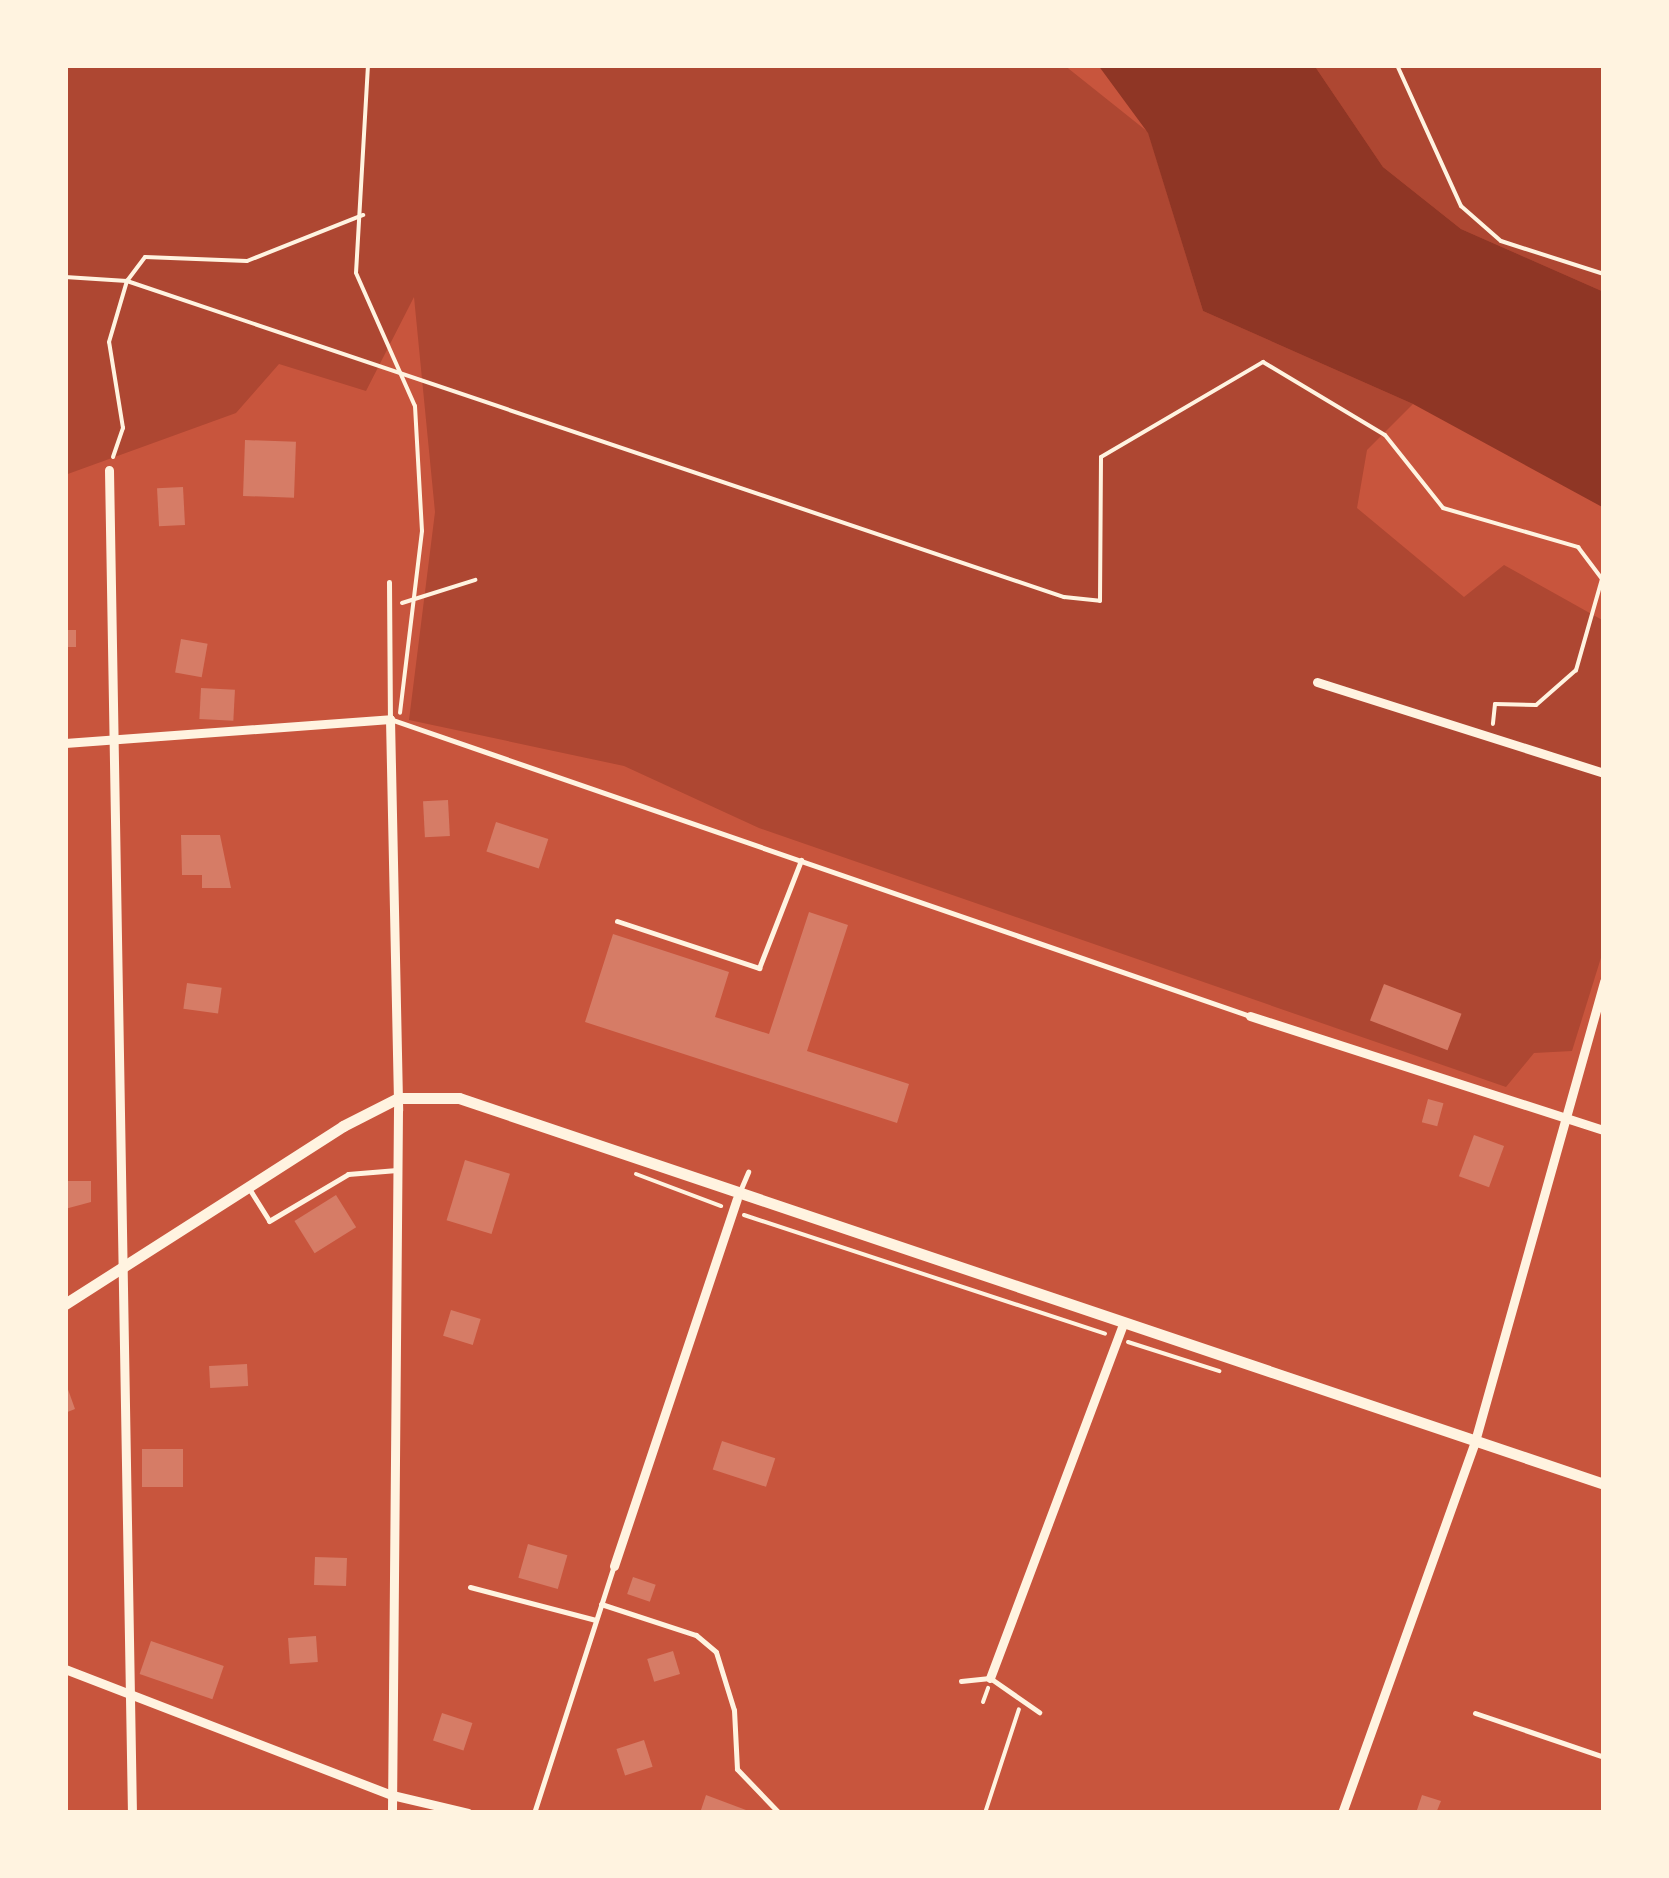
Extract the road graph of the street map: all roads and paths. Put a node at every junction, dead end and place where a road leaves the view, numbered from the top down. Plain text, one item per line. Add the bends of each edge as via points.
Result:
1 (368, 65) edge
2 (1397, 65) edge
3 (363, 215) junction
4 (1604, 274) edge
5 (65, 277) edge
6 (126, 281) junction
7 (406, 371) junction
8 (108, 470) joint
9 (475, 580) dead end
10 (389, 582) dead end
11 (414, 599) junction
12 (402, 603) dead end
13 (1317, 682) dead end
14 (390, 719) junction
15 (1492, 738) junction
16 (111, 742) junction
17 (65, 743) edge
18 (1604, 774) edge
19 (800, 860) junction
20 (617, 922) dead end
21 (1604, 982) edge
22 (1250, 1016) joint
23 (398, 1098) junction
24 (1564, 1118) junction
25 (1604, 1130) edge
26 (397, 1170) junction
27 (624, 1170) dead end
28 (748, 1172) dead end
29 (248, 1187) junction
30 (735, 1205) junction
31 (122, 1267) junction
32 (65, 1304) edge
33 (1120, 1332) junction
34 (1229, 1374) dead end
35 (1475, 1442) junction
36 (1604, 1484) edge
37 (614, 1566) joint
38 (470, 1586) dead end
39 (602, 1604) junction
40 (596, 1620) junction
41 (65, 1669) edge
42 (990, 1678) junction
43 (961, 1681) dead end
44 (130, 1689) junction
45 (1022, 1700) junction
46 (1040, 1712) dead end
47 (1476, 1713) dead end
48 (1604, 1757) edge
49 (392, 1795) junction
50 (132, 1813) edge
51 (392, 1813) edge
52 (468, 1813) edge
53 (534, 1813) edge
54 (779, 1813) edge
55 (985, 1813) edge
56 (1342, 1813) edge

1 - 3 path
2 - 4 path via 1461,206 1501,241
3 - 6 path via 247,261 145,257
3 - 7 path via 356,273
5 - 6 path
6 - 7 path
6 - 8 path via 109,342 122,428
7 - 11 path via 422,530
7 - 15 path via 1064,597 1100,601 1101,457 1263,362 1385,435 1444,508 1578,548 1602,579 1576,670 1536,705 1495,704
8 - 16 street
9 - 11 path
10 - 14 lane
11 - 12 path
11 - 14 path via 403,711
13 - 15 street
14 - 16 street
14 - 19 lane
14 - 23 street
15 - 18 street
16 - 17 street
16 - 31 street
19 - 20 lane via 758,968
19 - 22 lane
21 - 24 street
22 - 24 street
23 - 26 street
23 - 29 street
23 - 30 street via 459,1098
24 - 25 street
24 - 35 street
26 - 29 lane via 348,1174 269,1221
26 - 49 street
27 - 30 path
28 - 30 lane
29 - 31 street
30 - 33 street
30 - 33 path
30 - 37 street
31 - 32 street
31 - 44 street
33 - 34 path
33 - 35 street
33 - 42 street
35 - 36 street
35 - 56 street
37 - 39 lane
38 - 40 lane
39 - 40 lane
39 - 54 lane via 696,1635 716,1652 734,1710 737,1769
40 - 53 lane
41 - 44 street
42 - 43 lane
42 - 45 lane
44 - 49 street
44 - 50 street
45 - 46 lane
45 - 55 path via 1001,1787
47 - 48 lane
49 - 51 street
49 - 52 street

